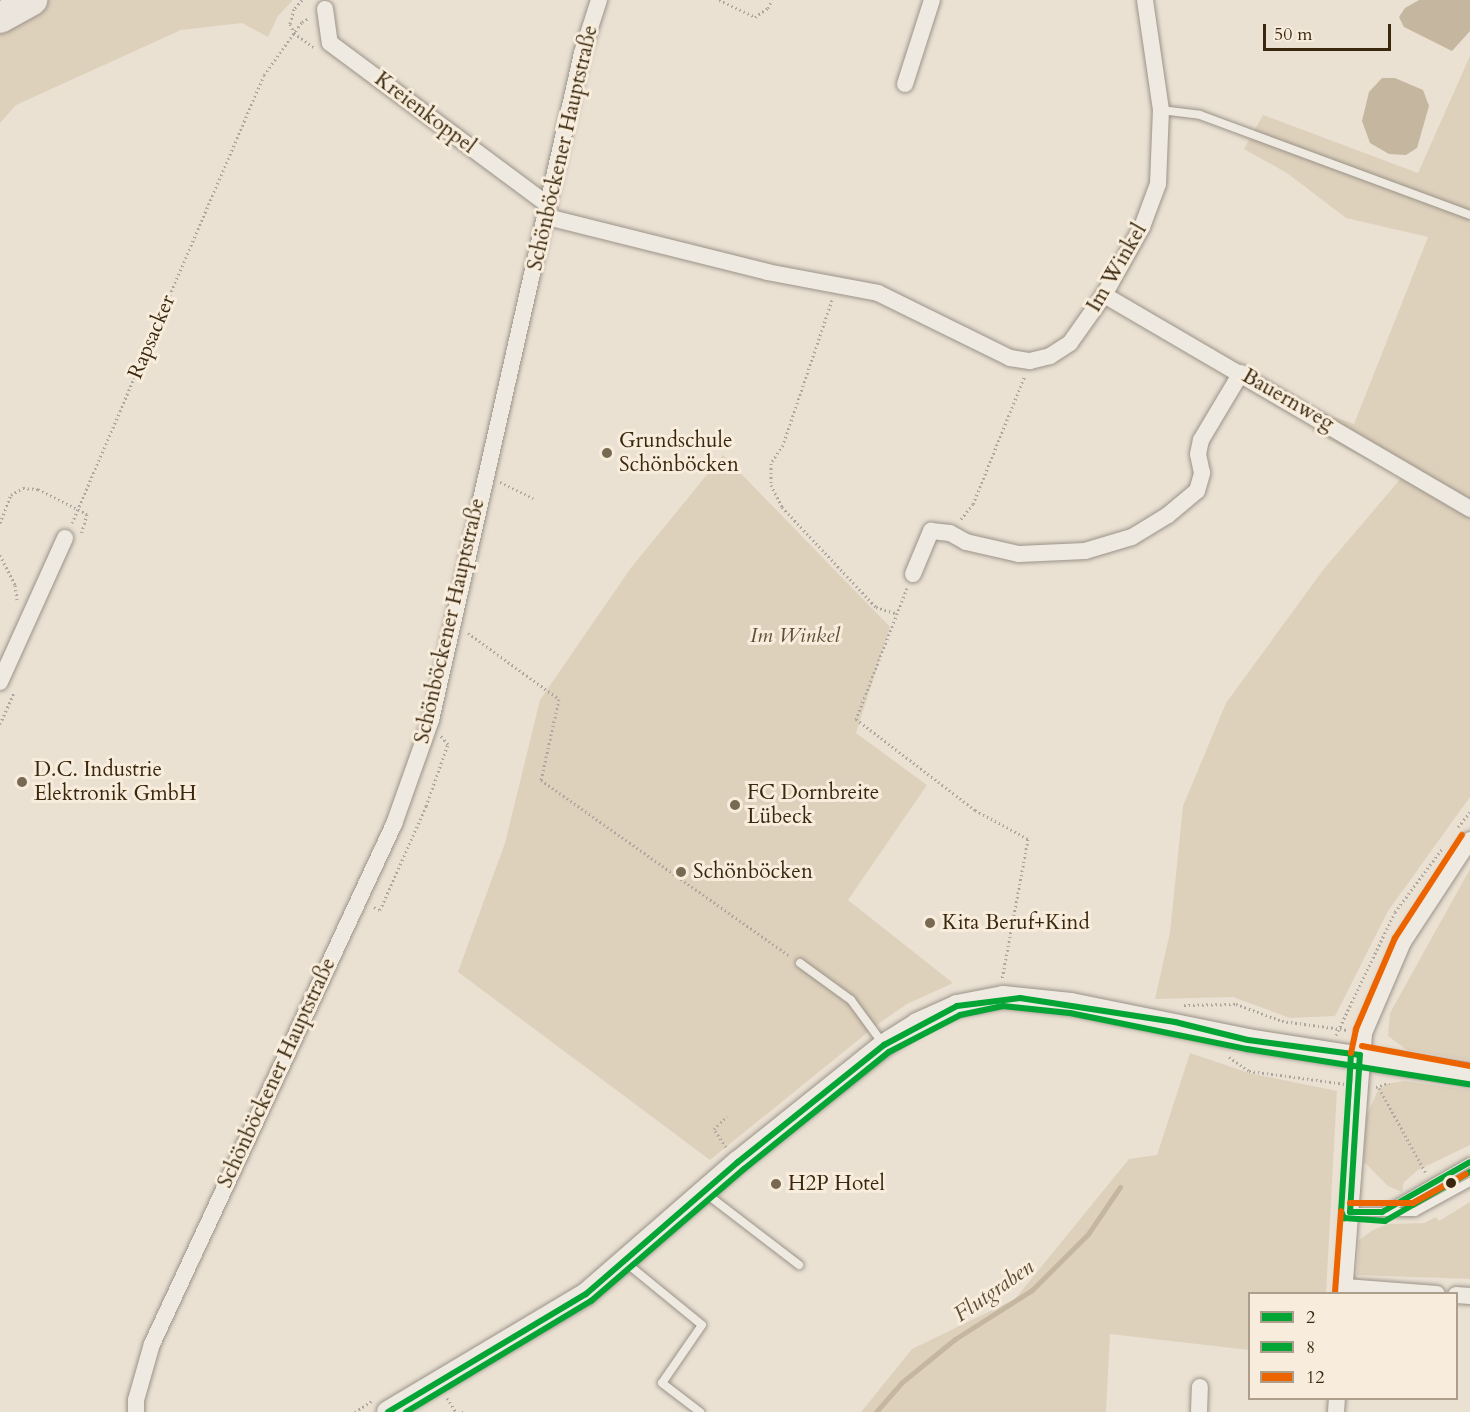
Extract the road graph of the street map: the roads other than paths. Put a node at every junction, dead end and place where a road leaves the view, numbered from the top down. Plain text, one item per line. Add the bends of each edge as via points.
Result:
1 (32, 0) edge
2 (599, 0) edge
3 (932, 0) edge
4 (1145, 0) edge
5 (325, 9) road end
6 (0, 18) edge
7 (904, 84) dead end
8 (1161, 110) junction
9 (548, 211) junction
10 (1470, 215) edge
11 (1104, 295) junction
12 (1241, 373) junction
13 (1470, 509) edge
14 (65, 538) road end
15 (913, 574) road end
16 (0, 682) edge
17 (1470, 840) edge
18 (800, 963) road end
19 (1362, 1044) junction
20 (884, 1045) junction
21 (1470, 1076) edge
22 (1470, 1162) edge
23 (1470, 1182) edge
24 (704, 1192) junction
25 (1350, 1212) junction
26 (1382, 1212) junction
27 (625, 1261) junction
28 (799, 1265) dead end
29 (1345, 1290) edge
30 (1406, 1292) edge
31 (1200, 1387) dead end
32 (136, 1412) edge
33 (388, 1412) edge
34 (700, 1412) edge
35 (1198, 1412) edge

1 - 6 highway
2 - 9 street, Schönböckener Hauptstraße via 582,53
3 - 7 street
4 - 8 street, Im Winkel
5 - 9 street, Kreienkoppel via 330,43
8 - 10 lane via 1210,118
8 - 11 street, Im Winkel via 1158,184 1142,227
9 - 11 street, Im Winkel via 716,260 878,293 1029,369 1070,343
9 - 32 street, Schönböckener Hauptstraße via 431,720 394,824 152,1344
11 - 12 street, Bauernweg
12 - 13 street, Bauernweg
12 - 15 street via 1201,440 1198,454 1202,473 1197,491 1168,515 1132,537 1085,551 1019,554 931,531
14 - 16 street
17 - 19 street via 1403,942
18 - 20 lane via 851,1000
19 - 20 main road via 1248,1040 1109,1010 1004,997 936,1014
19 - 21 main road via 1397,1063
19 - 25 street
20 - 24 main road
22 - 26 lane
23 - 26 lane via 1423,1210
24 - 27 main road
24 - 28 lane
25 - 26 lane
25 - 29 street
27 - 33 main road via 586,1294
27 - 34 lane via 702,1325 662,1383
29 - 30 street
31 - 35 street

